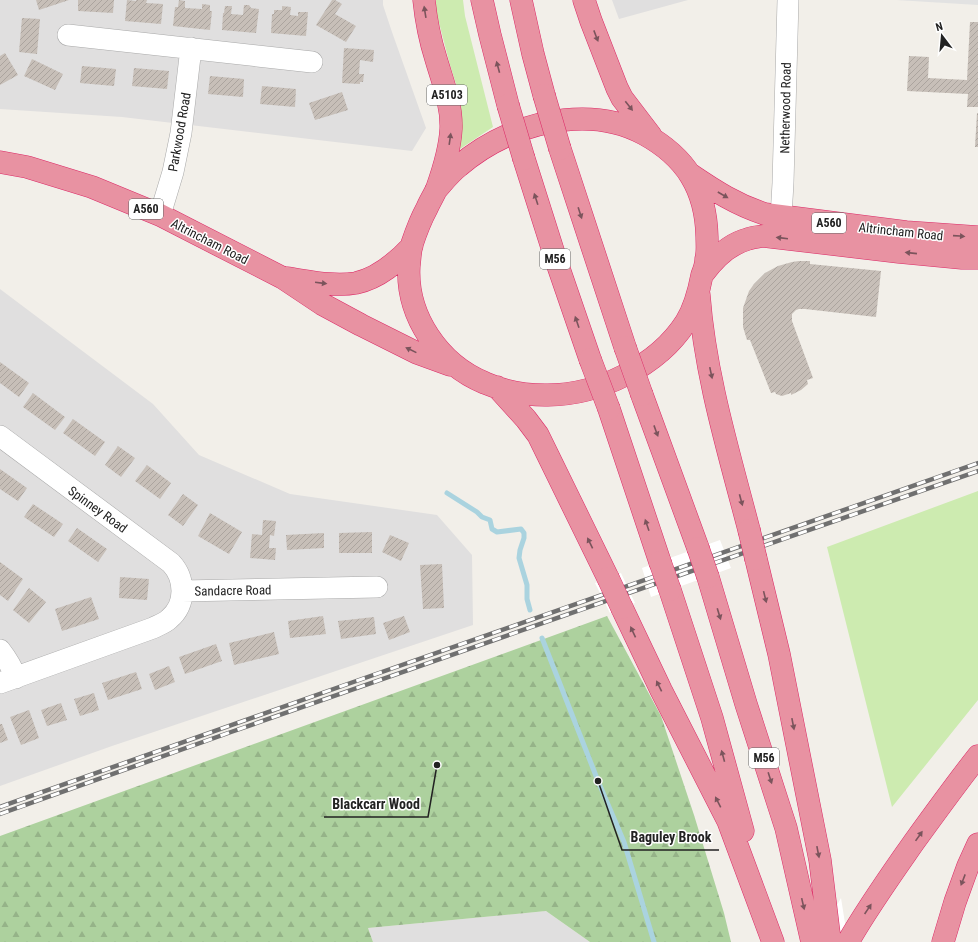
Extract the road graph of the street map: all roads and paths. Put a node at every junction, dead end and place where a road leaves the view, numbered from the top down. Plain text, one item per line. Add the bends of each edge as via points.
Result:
1 (424, 0) edge
2 (482, 0) edge
3 (521, 0) edge
4 (584, 0) edge
5 (788, 0) edge
6 (68, 36) dead end
7 (191, 48) junction
8 (312, 62) dead end
9 (655, 140) junction
10 (0, 162) edge
11 (690, 174) junction
12 (436, 190) junction
13 (160, 215) junction
14 (781, 217) junction
15 (978, 237) edge
16 (412, 246) junction
17 (978, 258) edge
18 (283, 278) junction
19 (701, 283) junction
20 (461, 369) junction
21 (497, 387) junction
22 (0, 436) edge
23 (377, 587) dead end
24 (182, 591) junction
25 (0, 650) edge
26 (8, 680) edge
27 (978, 756) edge
28 (978, 844) edge
29 (829, 932) edge
30 (773, 942) edge
31 (812, 942) edge
32 (848, 942) edge
33 (943, 942) edge

12 -> 1 highway, A5103 via 448,150 451,117 430,37
30 -> 2 highway, M56, bridge via 712,718 609,409 556,260 508,105
3 -> 31 highway, M56, bridge via 533,54 560,149 625,347 708,577 786,828
4 -> 9 highway via 622,98
5 - 14 street, Netherwood Road
6 - 7 street
7 - 8 street
7 - 13 street, Parkwood Road via 181,133
9 - 11 highway, A560 via 680,161
9 - 12 highway, A560 via 631,127 593,119 550,121 515,132 491,144 460,165
10 - 13 highway, Altrincham Road / A560 via 27,167 92,187
11 -> 14 highway, Altrincham Road / A560 via 734,202 765,214
11 - 19 highway, A560 via 703,202 707,229 707,258
12 - 16 highway, A560
13 - 18 highway, Altrincham Road / A560
14 -> 15 highway, Altrincham Road / A560 via 906,232
18 -> 16 highway, Altrincham Road / A560 via 329,284 356,283 371,278 388,267
16 - 20 highway, A560 via 410,291 417,316 445,357
17 -> 19 highway, Altrincham Road / A560 via 899,252 763,236 747,239 731,247 710,265
20 -> 18 highway, Altrincham Road / A560 via 417,352 361,325 322,304
19 - 21 highway, A560 via 693,309 676,335 651,358 620,378 591,389 562,394 528,394
19 -> 29 highway, M56, bridge via 703,335 720,417 780,654 820,860
20 - 21 highway, A560 via 485,384
30 -> 21 highway, M56, bridge via 728,822 538,435
22 - 24 street, Spinney Road via 171,563 180,575
23 - 24 street, Sandacre Road
24 - 26 street, Sandacre Road via 180,604 171,618 164,623
25 - 26 street via 9,661
32 -> 27 highway via 896,867
28 -> 33 highway via 955,902

